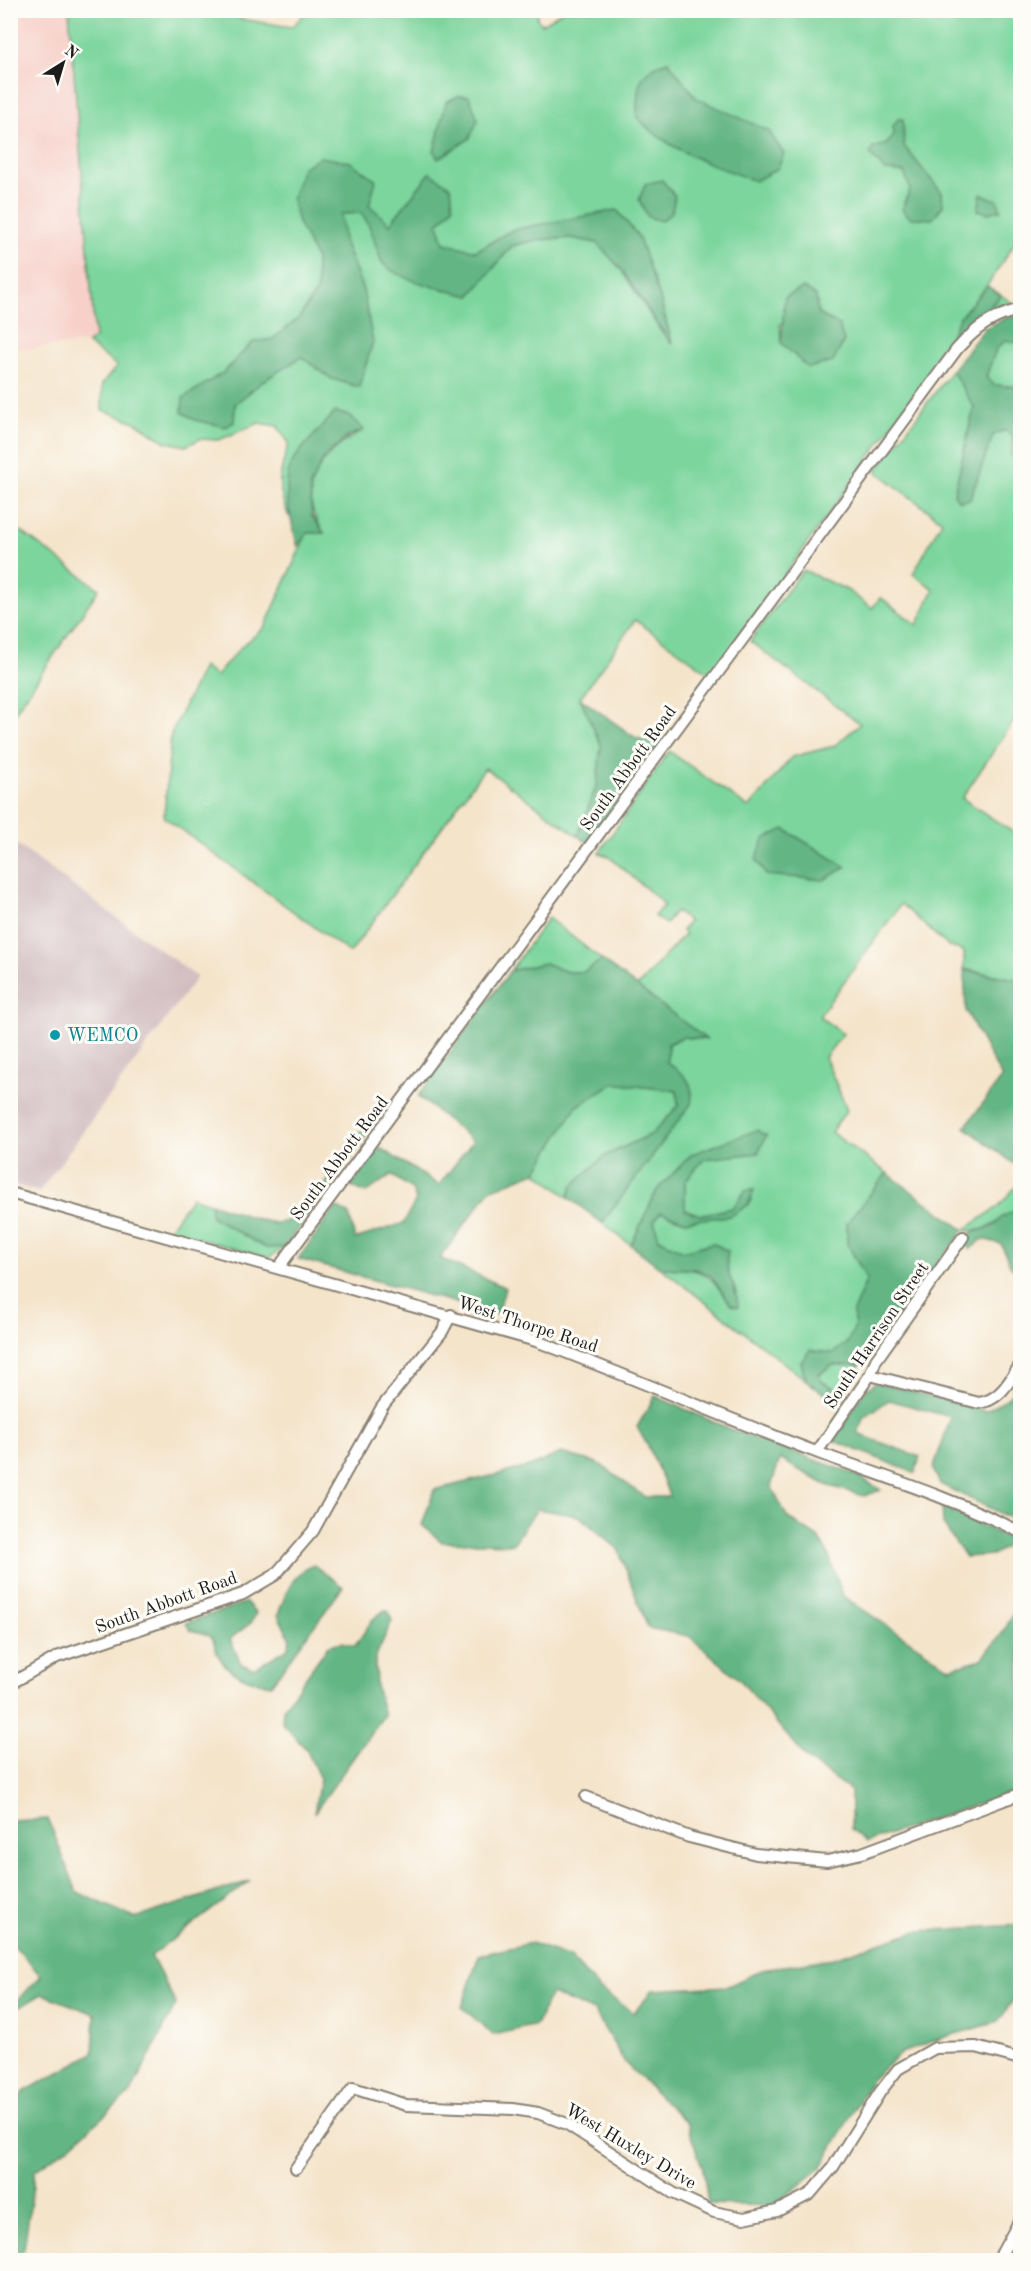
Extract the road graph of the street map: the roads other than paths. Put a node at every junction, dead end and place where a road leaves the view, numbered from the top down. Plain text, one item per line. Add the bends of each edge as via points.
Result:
1 (1020, 309) edge
2 (10, 1192) edge
3 (963, 1237) dead end
4 (279, 1267) junction
5 (451, 1315) junction
6 (1020, 1365) edge
7 (870, 1375) junction
8 (817, 1452) junction
9 (1020, 1532) edge
10 (10, 1684) edge
11 (1020, 1794) edge
12 (586, 1797) dead end
13 (1020, 2059) edge
14 (296, 2168) dead end
15 (1020, 2220) edge
16 (998, 2260) edge

1 - 4 street, South Abbott Road via 979,325 957,349
2 - 4 street, West Thorpe Road
3 - 7 street, South Harrison Street via 876,1360
4 - 5 street, West Thorpe Road
5 - 8 street, West Thorpe Road via 612,1369
5 - 10 street, South Abbott Road via 382,1407 313,1531 275,1575 243,1594 57,1657
6 - 7 street via 1000,1393 991,1401 979,1403
7 - 8 street, South Harrison Street
8 - 9 street, West Thorpe Road via 933,1493
11 - 12 street via 862,1853 827,1862 756,1854 689,1837
13 - 14 street, West Huxley Drive via 976,2047 935,2048 898,2069 833,2167 810,2194 777,2211 744,2218 714,2212 673,2193 567,2124 538,2113 406,2104 353,2088
15 - 16 street

